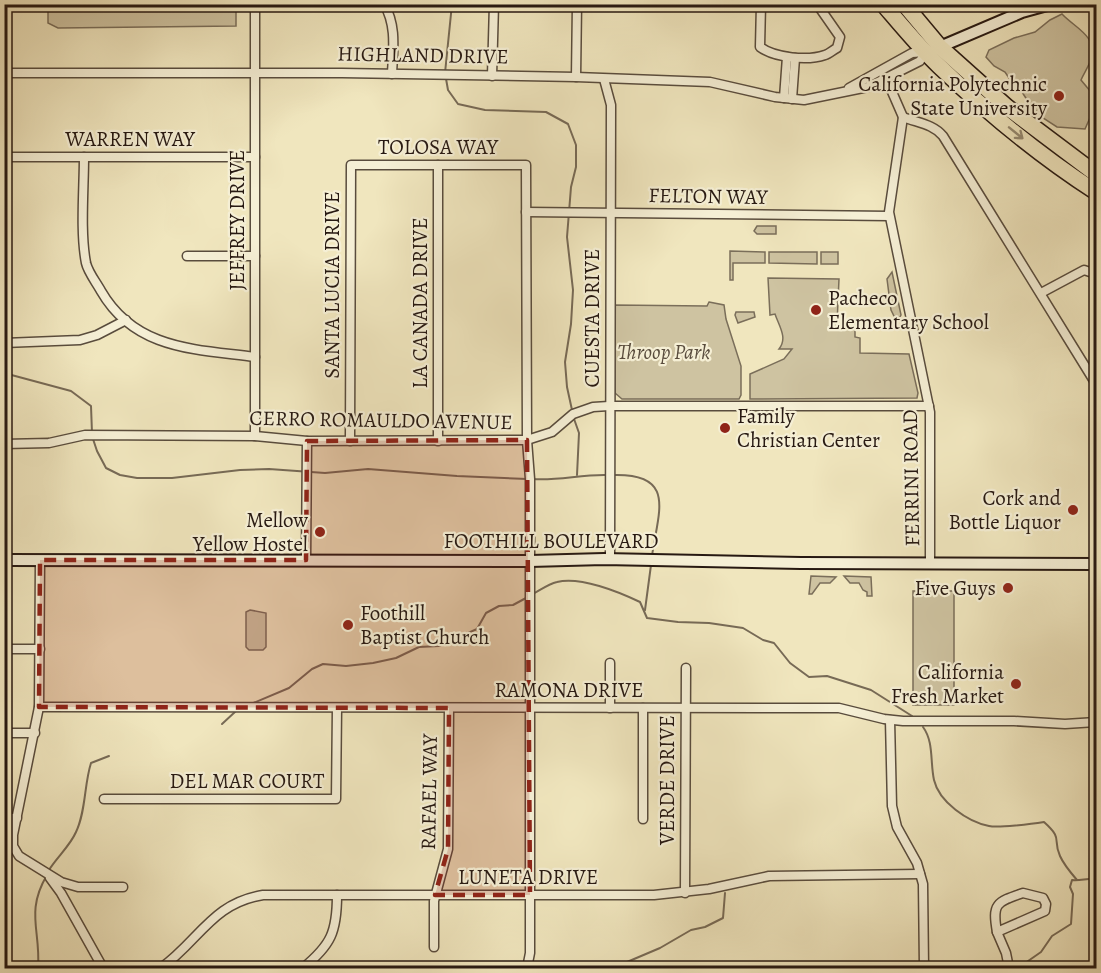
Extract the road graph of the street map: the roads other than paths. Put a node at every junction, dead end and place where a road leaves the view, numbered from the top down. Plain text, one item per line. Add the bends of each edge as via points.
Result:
1 (255, 4) edge
2 (384, 4) edge
3 (494, 4) edge
4 (577, 4) edge
5 (761, 4) edge
6 (817, 4) edge
7 (883, 4) edge
8 (904, 4) edge
9 (1051, 4) edge
10 (933, 49) junction
11 (791, 58) junction
12 (4, 74) edge
13 (255, 74) junction
14 (392, 74) junction
15 (492, 76) junction
16 (576, 77) junction
17 (886, 78) junction
18 (604, 79) junction
19 (839, 94) junction
20 (788, 99) junction
21 (903, 117) junction
22 (4, 157) edge
23 (84, 157) junction
24 (255, 157) junction
25 (351, 165) joint
26 (438, 165) junction
27 (1096, 174) edge
28 (1096, 192) edge
29 (526, 212) junction
30 (611, 212) junction
31 (889, 216) junction
32 (187, 256) dead end
33 (255, 256) junction
34 (1096, 274) edge
35 (1041, 293) junction
36 (126, 320) junction
37 (4, 343) edge
38 (255, 357) junction
39 (1096, 384) edge
40 (609, 406) junction
41 (929, 406) junction
42 (255, 436) junction
43 (527, 440) junction
44 (307, 441) junction
45 (350, 441) junction
46 (438, 441) junction
47 (4, 444) edge
48 (4, 560) edge
49 (40, 560) junction
50 (306, 560) junction
51 (610, 560) junction
52 (530, 561) junction
53 (930, 563) junction
54 (1096, 564) edge
55 (4, 649) edge
56 (40, 649) junction
57 (610, 663) dead end
58 (686, 668) dead end
59 (39, 707) junction
60 (337, 708) junction
61 (449, 708) junction
62 (530, 708) junction
63 (610, 708) junction
64 (643, 708) junction
65 (686, 708) junction
66 (891, 720) junction
67 (1096, 722) edge
68 (4, 733) edge
69 (35, 733) junction
70 (104, 799) dead end
71 (4, 818) edge
72 (17, 818) junction
73 (643, 819) dead end
74 (13, 835) junction
75 (4, 859) edge
76 (920, 874) junction
77 (48, 875) junction
78 (123, 886) dead end
79 (685, 893) junction
80 (337, 895) junction
81 (435, 895) junction
82 (530, 895) junction
83 (997, 932) junction
84 (434, 947) dead end
85 (103, 969) edge
86 (161, 969) edge
87 (303, 969) edge
88 (527, 969) edge
89 (924, 969) edge
90 (1010, 969) edge

1 - 13 street, JEFFREY DRIVE
2 - 14 street via 393,27
3 - 15 street
4 - 16 street
5 - 11 street via 760,47
6 - 11 street via 840,37 837,48 824,56
7 - 10 highway
8 - 10 highway
9 - 10 street, HIGHLAND DRIVE
10 - 17 street, HIGHLAND DRIVE via 920,61
10 - 19 street, HIGHLAND DRIVE via 912,53
10 - 27 highway
10 -> 28 highway via 937,64 997,118
11 - 20 street
12 - 13 street, HIGHLAND DRIVE
13 - 14 street, HIGHLAND DRIVE
13 - 24 street, JEFFREY DRIVE
14 - 15 street, HIGHLAND DRIVE
15 - 16 street, HIGHLAND DRIVE
16 - 18 street, HIGHLAND DRIVE
17 - 19 street, HIGHLAND DRIVE
17 - 21 street
18 - 20 street, HIGHLAND DRIVE via 710,82
18 - 30 street, CUESTA DRIVE via 611,105
19 - 20 street, HIGHLAND DRIVE
21 - 31 street, FERRINI ROAD
21 - 35 street via 938,129 944,136
22 - 23 street, WARREN WAY
23 - 24 street, WARREN WAY
23 - 36 street via 87,266 106,300
24 - 33 street, JEFFREY DRIVE
25 - 26 street, TOLOSA WAY
25 - 45 street, SANTA LUCIA DRIVE
26 - 29 street, TOLOSA WAY via 526,165
26 - 46 street, LA CANADA DRIVE
29 - 30 street, FELTON WAY
29 - 43 street
30 - 31 street, FELTON WAY
30 - 40 street, CUESTA DRIVE
31 - 41 street, FERRINI ROAD
32 - 33 street
33 - 38 street, JEFFREY DRIVE
34 - 35 street via 1084,270
35 - 39 street
36 - 37 street via 80,340
36 - 38 street via 137,331 160,342
38 - 42 street, JEFFREY DRIVE
40 - 41 street, CERRO ROMAULDO AVENUE
40 - 43 street, CERRO ROMAULDO AVENUE via 573,414 552,432
40 - 51 street, CUESTA DRIVE
41 - 53 street, FERRINI ROAD
42 - 44 street, CERRO ROMAULDO AVENUE
42 - 47 street, CERRO ROMAULDO AVENUE via 85,435 49,443
43 - 46 street, CERRO ROMAULDO AVENUE
43 - 52 street
44 - 45 street, CERRO ROMAULDO AVENUE
44 - 50 street
45 - 46 street, CERRO ROMAULDO AVENUE
48 - 49 street, FOOTHILL BOULEVARD
49 - 50 street, FOOTHILL BOULEVARD
49 - 56 street
50 - 52 street, FOOTHILL BOULEVARD
51 - 52 street, FOOTHILL BOULEVARD
51 - 53 street, FOOTHILL BOULEVARD
52 - 62 street
53 - 54 street, FOOTHILL BOULEVARD
55 - 56 street
56 - 59 street
57 - 63 street
58 - 65 street, VERDE DRIVE
59 - 60 street, RAMONA DRIVE
59 - 69 street
60 - 61 street, RAMONA DRIVE
60 - 70 street, DEL MAR COURT via 336,799
61 - 62 street, RAMONA DRIVE
61 - 81 street, RAFAEL WAY via 448,849
62 - 63 street, RAMONA DRIVE
62 - 82 street
63 - 64 street, RAMONA DRIVE
64 - 65 street, RAMONA DRIVE
64 - 73 street
65 - 66 street, RAMONA DRIVE via 839,708
65 - 79 street, VERDE DRIVE
66 - 67 street, RAMONA DRIVE
66 - 76 street via 892,806 897,827
68 - 69 street
69 - 72 street
71 - 72 street
72 - 74 street
74 - 75 street
74 - 77 street via 13,846 19,856
76 - 79 street, LUNETA DRIVE via 769,876
76 - 89 street via 924,895
77 - 78 street via 74,886
77 - 85 street
79 - 82 street, LUNETA DRIVE
80 - 81 street, LUNETA DRIVE
80 - 86 street, LUNETA DRIVE via 263,895 238,901 216,915
80 - 87 street via 336,923 329,942
81 - 82 street, LUNETA DRIVE
81 - 84 street, RAFAEL WAY
82 - 88 street
83 - 83 street via 994,914 1003,900 1023,893 1043,898 1045,911
83 - 90 street

